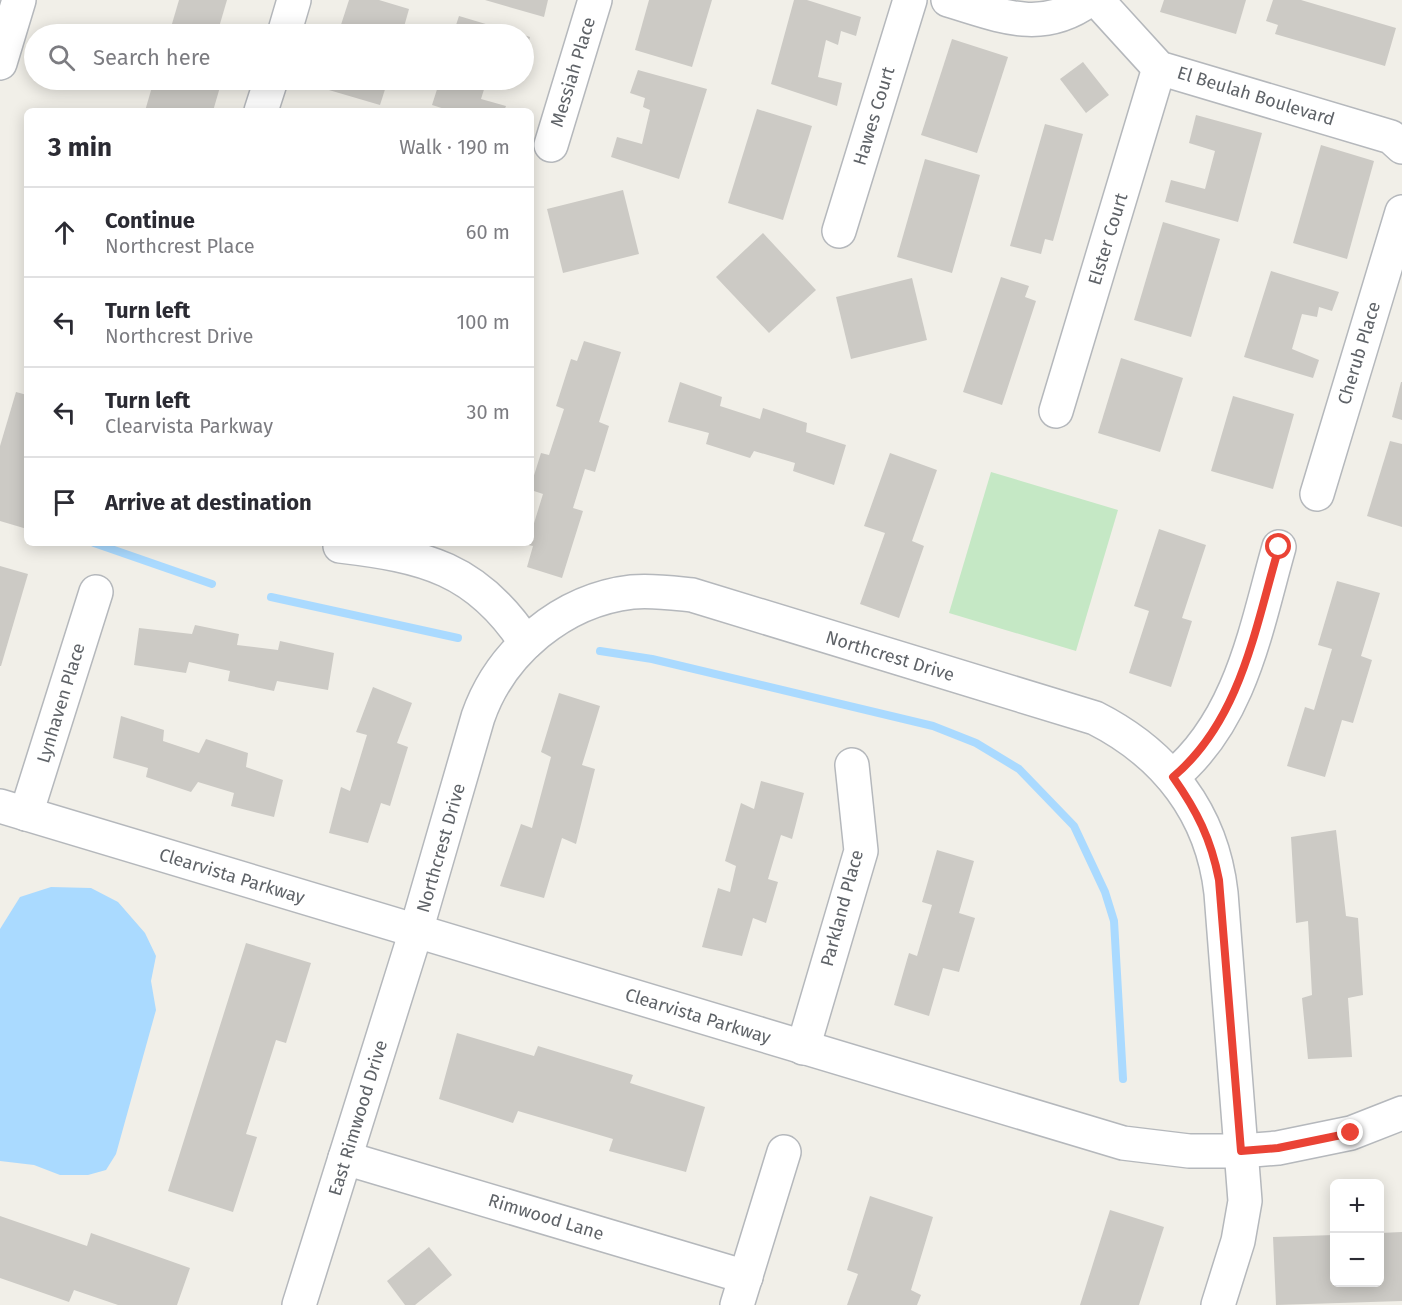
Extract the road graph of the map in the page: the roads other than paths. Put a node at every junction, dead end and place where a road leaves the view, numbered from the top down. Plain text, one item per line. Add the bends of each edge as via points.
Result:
1 (19, 0) edge
2 (294, 0) edge
3 (595, 0) edge
4 (910, 0) edge
5 (948, 0) edge
6 (1089, 0) edge
7 (1097, 0) edge
8 (287, 24) edge
9 (0, 63) edge
10 (1160, 68) junction
11 (268, 90) edge
12 (262, 108) edge
13 (551, 145) dead end
14 (1402, 147) edge
15 (1402, 212) edge
16 (839, 231) dead end
17 (1056, 411) dead end
18 (1317, 494) dead end
19 (340, 546) dead end
20 (1279, 547) dead end
21 (96, 592) dead end
22 (526, 643) junction
23 (852, 765) dead end
24 (1173, 777) junction
25 (13, 810) edge
26 (417, 931) junction
27 (803, 1048) junction
28 (1402, 1113) edge
29 (1241, 1151) junction
30 (784, 1152) dead end
31 (345, 1158) junction
32 (742, 1291) edge
33 (299, 1305) edge
34 (1218, 1305) edge

1 - 9 street
2 - 8 street
3 - 13 street, Messiah Place
4 - 16 street, Hawes Court
5 - 6 street via 1023,20 1066,13
7 - 10 street, El Beulah Boulevard
10 - 14 street, El Beulah Boulevard via 1391,137
10 - 17 street, Elster Court
11 - 12 street
15 - 18 street, Cherub Place
19 - 22 street via 393,552 430,562 464,579 494,603
20 - 24 street via 1230,702 1199,751
21 - 25 street, Lynhaven Place
22 - 24 street, Northcrest Drive via 581,606 632,592 692,595 1095,718 1117,729
22 - 26 street, Northcrest Drive via 500,673 482,707
23 - 27 street, Parkland Place via 861,851
24 - 29 street, Northcrest Drive via 1200,819 1219,880
25 - 26 street, Clearvista Parkway
26 - 27 street, Clearvista Parkway
26 - 31 street, East Rimwood Drive
27 - 29 street, Clearvista Parkway via 1112,1140 1175,1150
28 - 29 street, Clearvista Parkway via 1351,1133 1278,1148
29 - 34 street, Northcrest Drive via 1244,1213
30 - 32 street
31 - 32 street, Rimwood Lane
31 - 33 street, East Rimwood Drive

